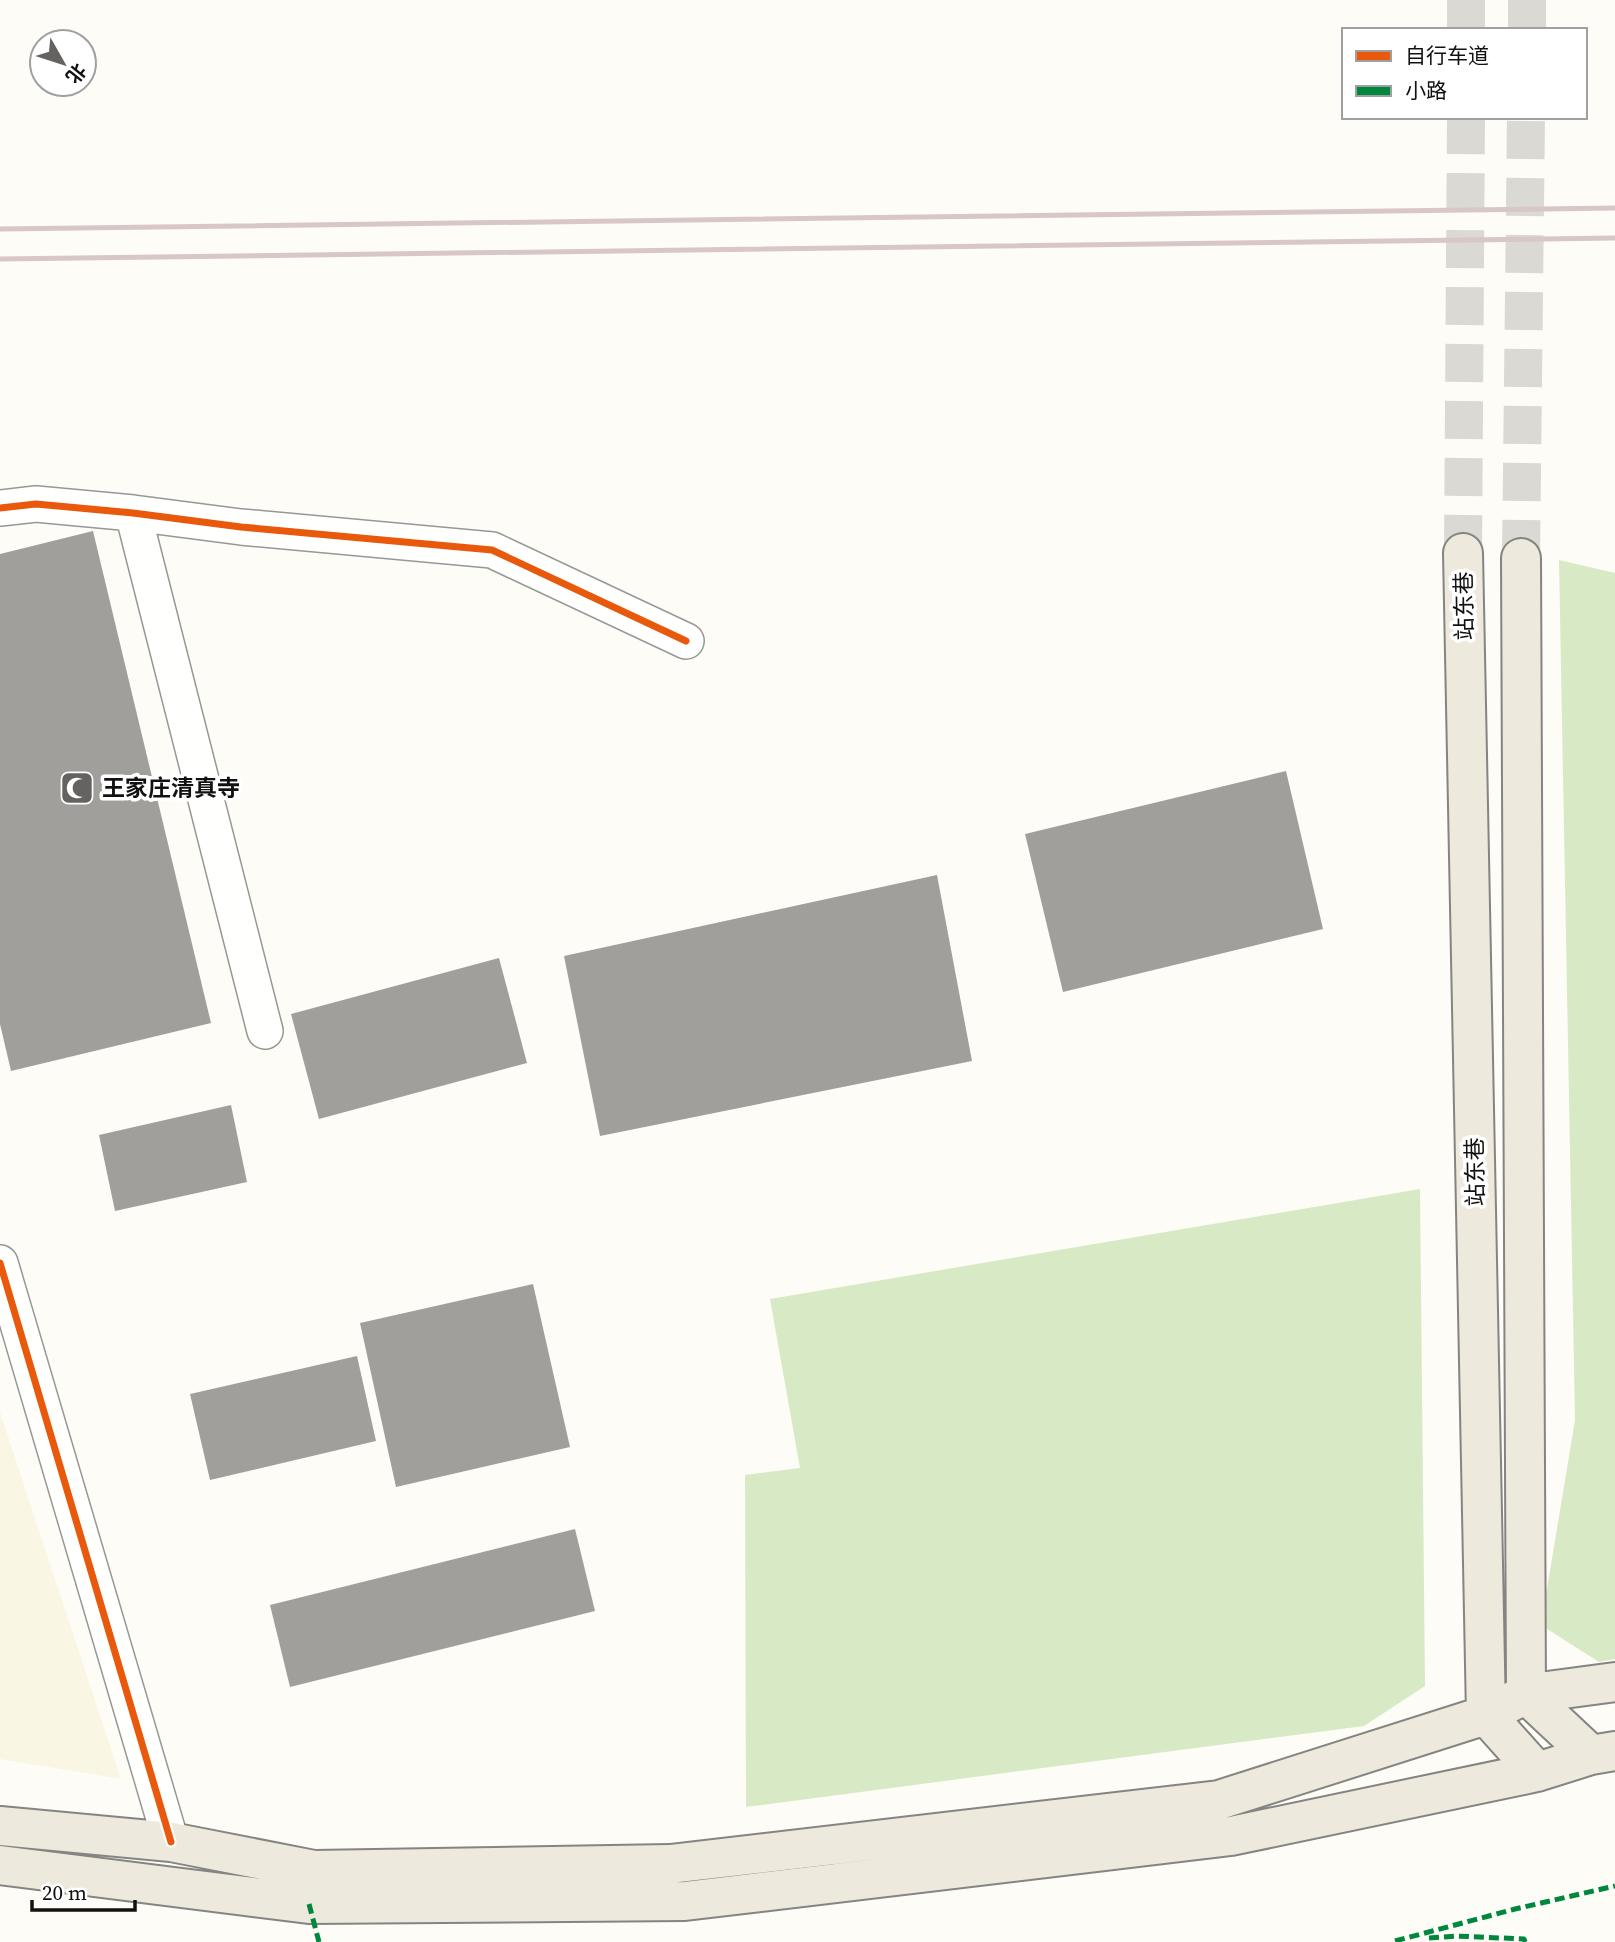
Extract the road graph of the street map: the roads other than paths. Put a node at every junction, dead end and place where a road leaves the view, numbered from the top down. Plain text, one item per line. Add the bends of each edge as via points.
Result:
1 (0, 508) edge
2 (134, 513) junction
3 (1463, 553) tunnel mouth
4 (1521, 558) tunnel mouth
5 (685, 640) dead end
6 (265, 1031) dead end
7 (0, 1264) edge
8 (1615, 1682) edge
9 (1526, 1694) junction
10 (1486, 1715) junction
11 (1603, 1753) edge
12 (1537, 1772) junction
13 (0, 1826) edge
14 (171, 1842) junction
15 (0, 1866) edge

1 - 2 street via 36,505
2 - 5 street via 492,550
2 - 6 street
3 - 10 main road, 站东巷
4 - 9 main road
7 - 14 street
8 - 9 main road
9 - 10 main road
9 - 11 main road
10 - 12 main road
10 - 14 main road via 1219,1800 670,1864 314,1870
11 - 12 main road
12 - 15 main road via 1231,1836 685,1901 309,1904
13 - 14 main road

